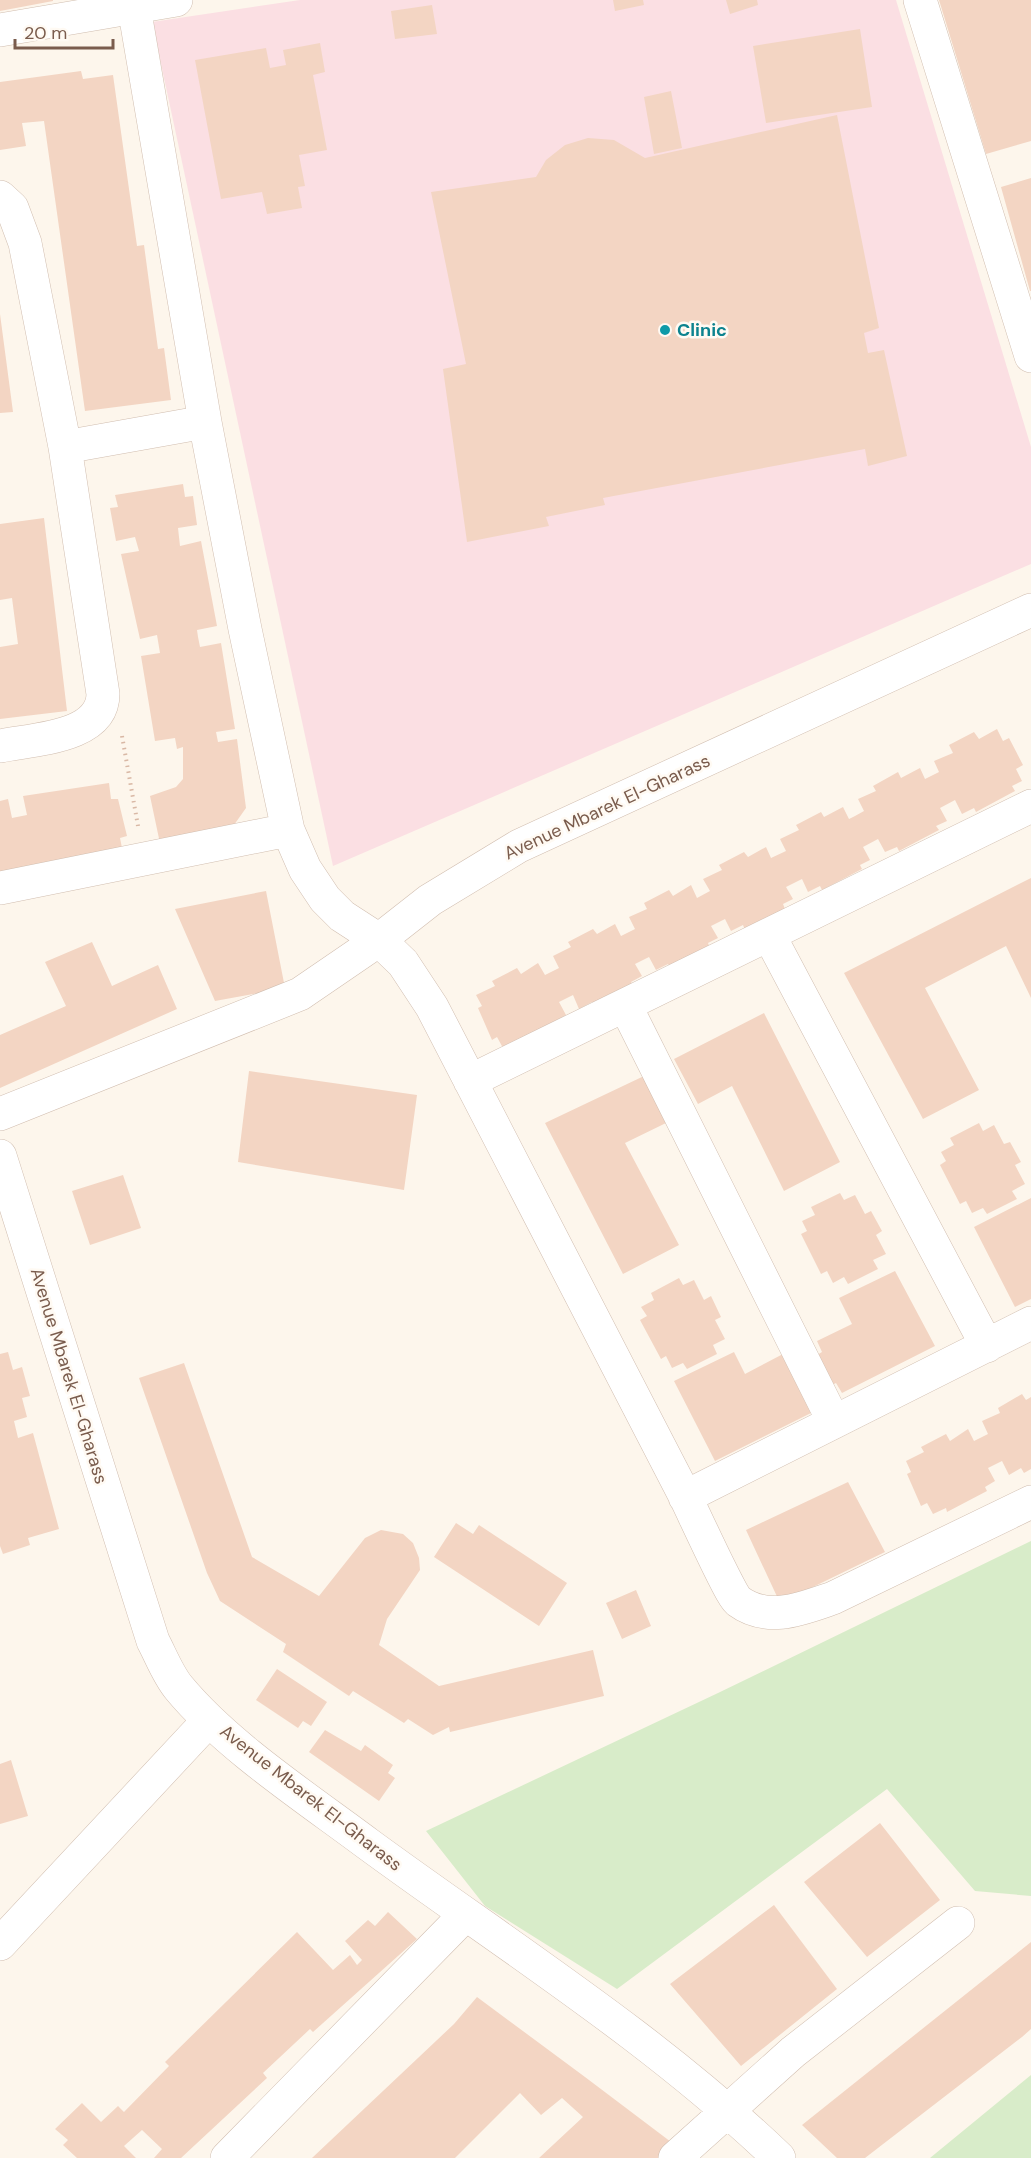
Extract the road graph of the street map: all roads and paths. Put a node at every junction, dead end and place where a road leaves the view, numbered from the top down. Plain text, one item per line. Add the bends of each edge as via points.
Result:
1 (176, 0) edge
2 (921, 0) edge
3 (134, 7) junction
4 (0, 30) edge
5 (0, 197) edge
6 (1031, 356) edge
7 (205, 422) junction
8 (64, 447) junction
9 (1031, 610) edge
10 (99, 712) junction
11 (0, 746) edge
12 (1031, 806) edge
13 (288, 830) junction
14 (144, 859) junction
15 (0, 888) edge
16 (769, 934) junction
17 (379, 940) junction
18 (625, 1005) junction
19 (470, 1081) junction
20 (0, 1114) edge
21 (0, 1156) edge
22 (1031, 1323) edge
23 (987, 1346) junction
24 (834, 1422) junction
25 (685, 1497) junction
26 (1031, 1502) edge
27 (210, 1720) junction
28 (465, 1915) junction
29 (958, 1923) dead end
30 (0, 1944) edge
31 (727, 2109) junction
32 (227, 2158) edge
33 (675, 2158) edge
34 (779, 2158) edge

1 - 3 street
2 - 6 street
3 - 4 street
3 - 7 street
5 - 8 street via 14,213 24,243
7 - 8 street
7 - 13 street
8 - 10 street via 103,694
9 - 17 street, Avenue Mbarek El-Gharass via 519,846 430,900
10 - 11 street via 74,730
10 - 14 path via 120,724
12 - 16 street
13 - 14 street
13 - 17 street via 305,869 325,899 342,916
14 - 15 street
16 - 18 street
16 - 23 street
17 - 19 street via 403,963 432,1007
17 - 20 street, Avenue Mbarek El-Gharass via 300,994
18 - 19 street
18 - 24 street
19 - 25 street
21 - 27 street, Avenue Mbarek El-Gharass via 153,1641 178,1687
22 - 23 street
23 - 24 street
24 - 25 street
25 - 26 street via 735,1600 756,1611 778,1614 832,1598
27 - 28 street, Avenue Mbarek El-Gharass via 274,1774
27 - 30 street
28 - 31 street, Avenue Mbarek El-Gharass via 611,2017
28 - 32 street
29 - 31 street via 793,2052
31 - 33 street
31 - 34 street, Avenue Mbarek El-Gharass

